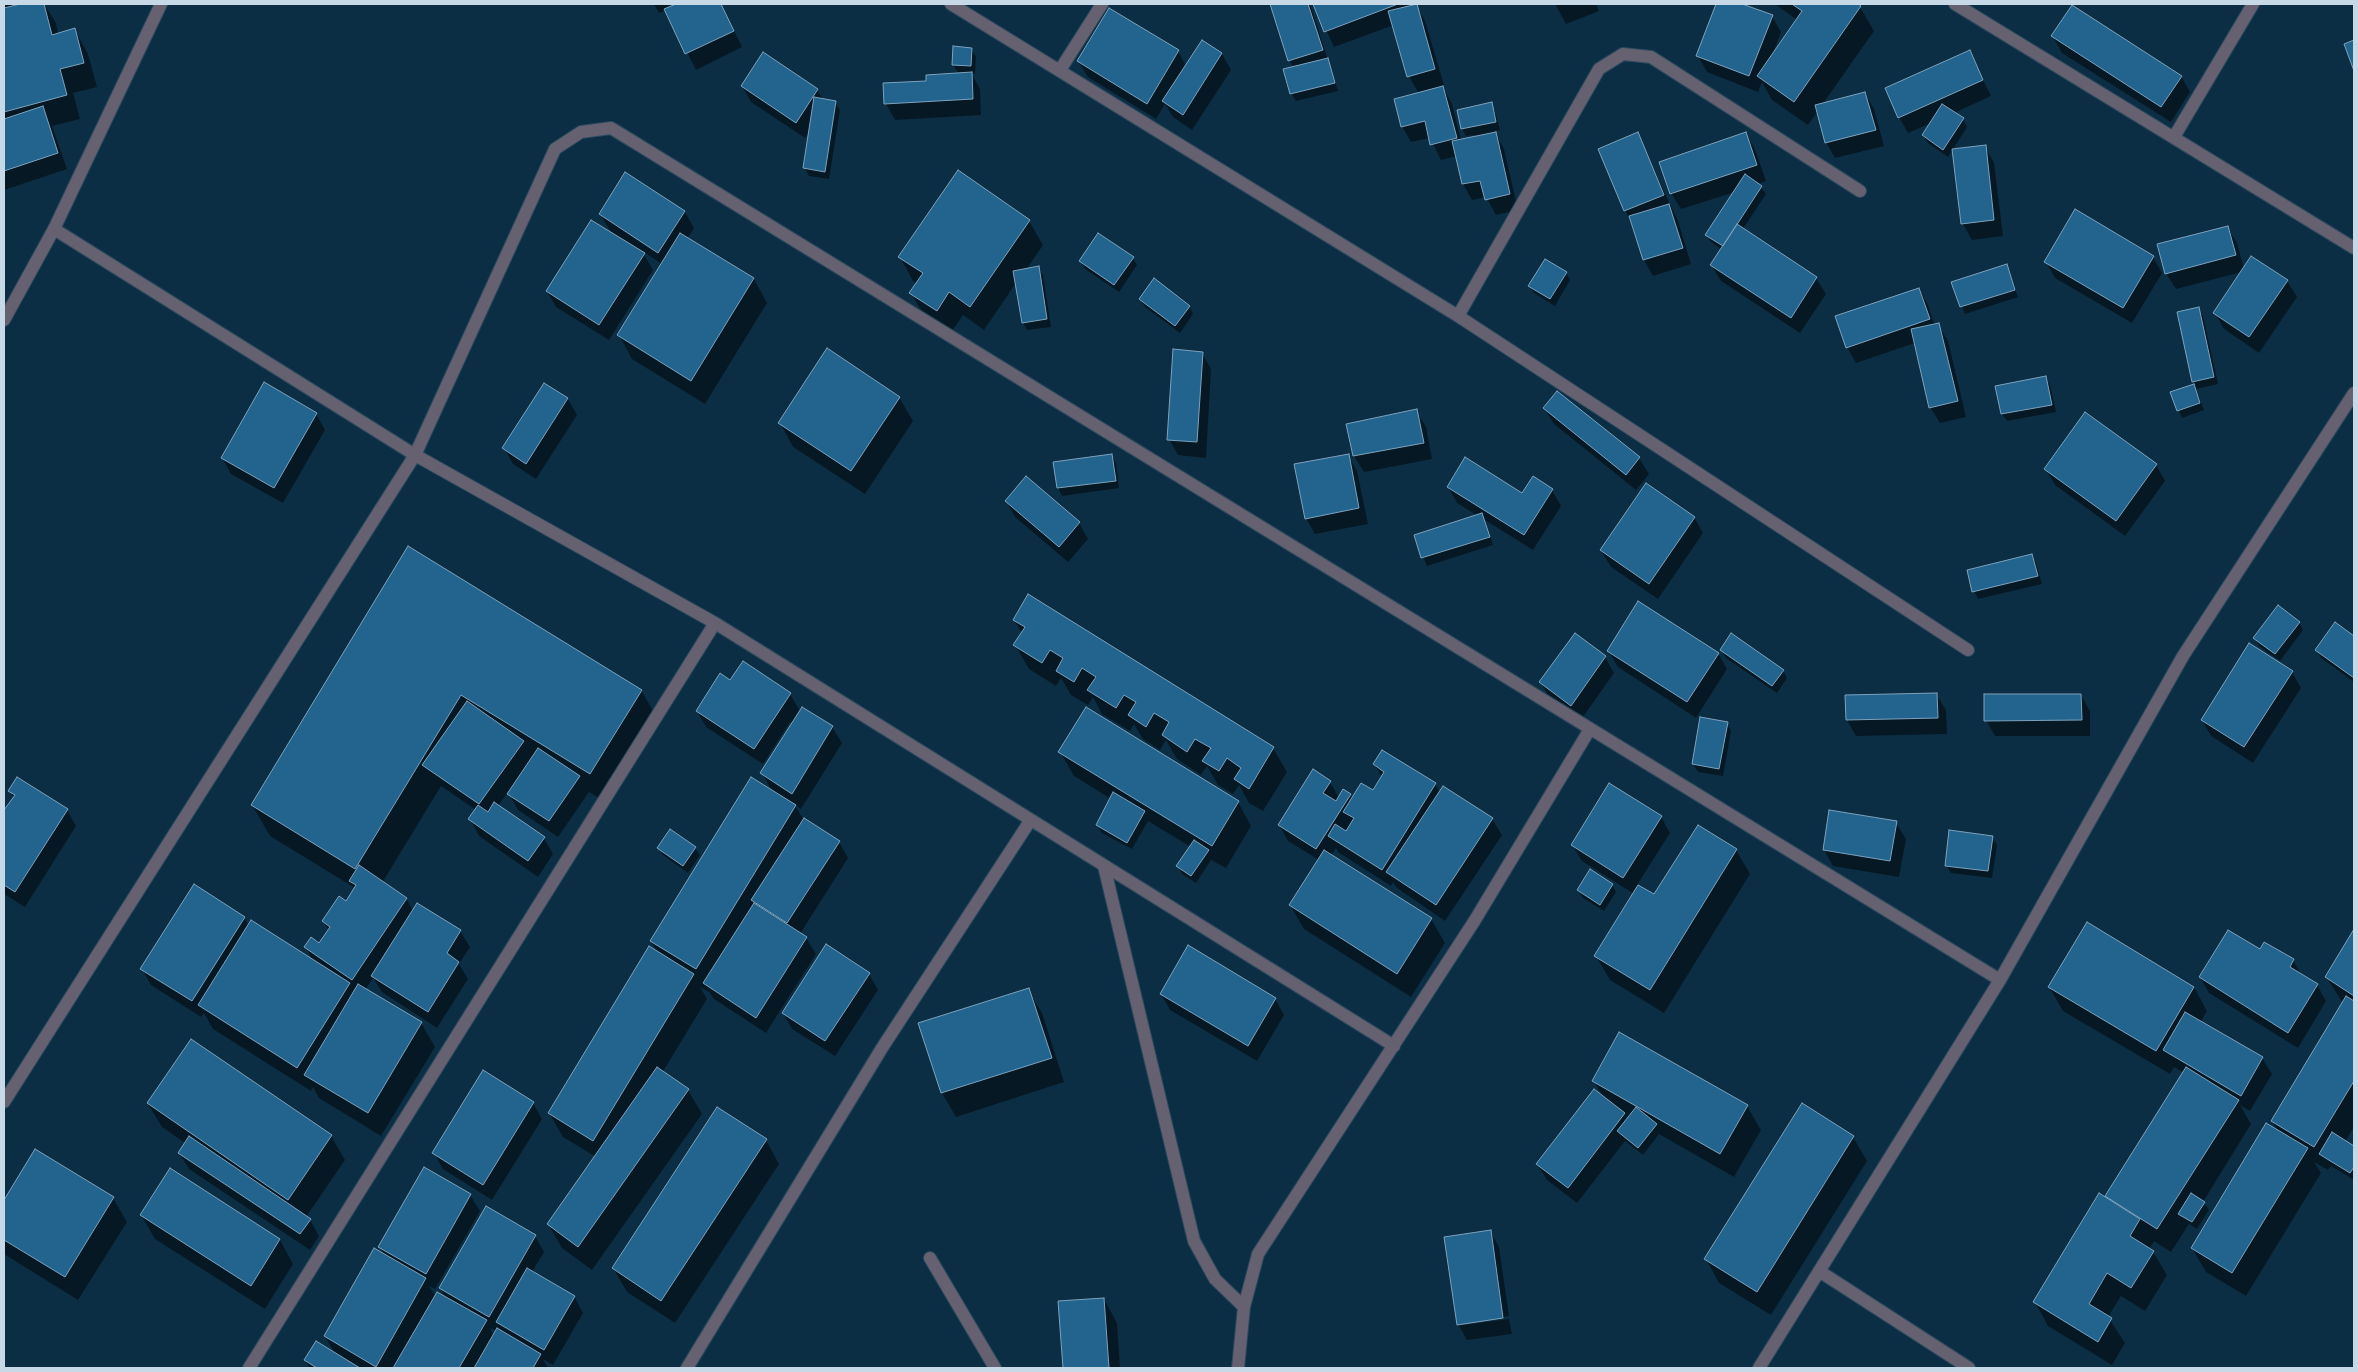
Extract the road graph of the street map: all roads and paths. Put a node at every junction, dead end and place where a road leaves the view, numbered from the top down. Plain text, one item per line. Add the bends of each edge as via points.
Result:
1 (161, 4) edge
2 (951, 4) edge
3 (1102, 4) edge
4 (1955, 4) edge
5 (2254, 4) edge
6 (1060, 70) junction
7 (2174, 137) junction
8 (1860, 191) dead end
9 (54, 229) junction
10 (2354, 248) edge
11 (1458, 316) junction
12 (4, 320) edge
13 (2354, 393) edge
14 (415, 455) junction
15 (715, 623) junction
16 (1968, 650) dead end
17 (1590, 729) junction
18 (1030, 821) junction
19 (1104, 866) junction
20 (2000, 980) junction
21 (1394, 1046) junction
22 (4, 1102) edge
23 (930, 1258) dead end
24 (1819, 1271) junction
25 (1244, 1307) junction
26 (249, 1368) edge
27 (687, 1368) edge
28 (995, 1368) edge
29 (1238, 1368) edge
30 (1759, 1368) edge
31 (1969, 1368) edge

1 - 9 street
2 - 6 street
3 - 6 street
4 - 7 street
5 - 7 street
6 - 11 street
7 - 10 street
8 - 11 street via 1651,57 1623,54 1599,69
9 - 12 street
9 - 14 street
11 - 16 street
13 - 20 street via 2183,656
14 - 15 street
14 - 17 street via 555,149 581,132 611,128
14 - 22 street
15 - 18 street
15 - 26 street
17 - 20 street
17 - 21 street via 1475,920
18 - 19 street
18 - 27 street via 877,1056
19 - 21 street
19 - 25 street via 1194,1241 1215,1279
20 - 24 street
21 - 25 street via 1258,1254
23 - 28 street
24 - 30 street
24 - 31 street
25 - 29 street

